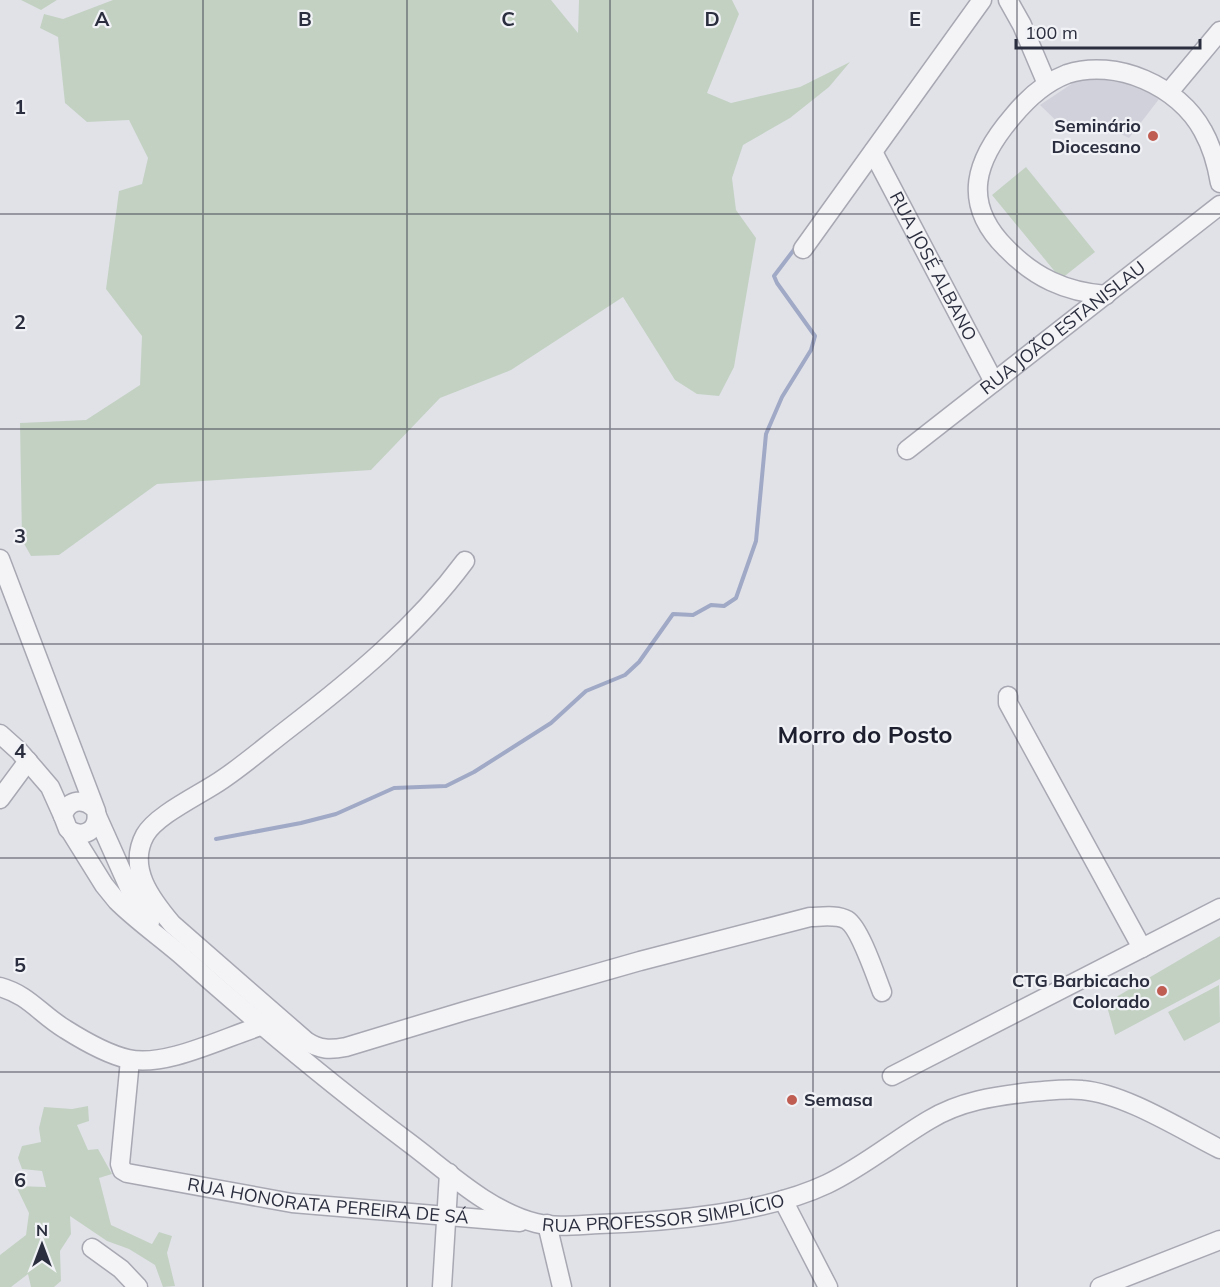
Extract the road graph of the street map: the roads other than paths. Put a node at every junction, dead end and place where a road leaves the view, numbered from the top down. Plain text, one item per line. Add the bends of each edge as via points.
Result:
1 (981, 0) edge
2 (1008, 0) edge
3 (1220, 31) edge
4 (1047, 84) junction
5 (1169, 92) junction
6 (873, 152) junction
7 (1220, 183) edge
8 (1220, 206) edge
9 (803, 249) dead end
10 (1106, 294) junction
11 (994, 382) junction
12 (907, 450) dead end
13 (0, 559) edge
14 (465, 561) dead end
15 (40, 668) junction
16 (1008, 696) dead end
17 (0, 734) edge
18 (28, 761) junction
19 (0, 799) edge
20 (95, 812) junction
21 (69, 817) junction
22 (1220, 908) edge
23 (166, 942) junction
24 (1142, 948) junction
25 (0, 987) edge
26 (882, 992) dead end
27 (261, 1026) junction
28 (130, 1060) junction
29 (892, 1076) dead end
30 (1220, 1149) edge
31 (449, 1173) junction
32 (783, 1200) junction
33 (446, 1217) junction
34 (542, 1224) junction
35 (1220, 1240) edge
36 (92, 1248) dead end
37 (138, 1287) edge
38 (442, 1287) edge
39 (562, 1287) edge
40 (828, 1287) edge
41 (1100, 1287) edge

1 - 6 street
2 - 4 street
3 - 5 street
4 - 5 street via 1083,70 1099,70 1135,76
4 - 10 street via 1019,109 992,142 979,174 980,206 1001,243 1036,274 1069,289
5 - 7 street via 1203,130
6 - 9 street
6 - 11 street, RUA JOSÉ ALBANO
8 - 10 street, RUA JOÃO ESTANISLAU
10 - 11 street, RUA JOÃO ESTANISLAU
11 - 12 street, RUA JOÃO ESTANISLAU
13 - 15 street
14 - 26 street via 442,592 362,670 222,780 154,823 145,835 139,869 144,886 172,924 306,1041 330,1050 810,916 848,920 858,933
15 - 20 street, RUA PROFESSOR SIMPLÍCIO
15 - 21 street via 72,771
16 - 24 street via 1008,703
17 - 18 street, RUA PROFESSOR SIMPLÍCIO
18 - 19 street
18 - 21 street, RUA PROFESSOR SIMPLÍCIO
20 - 21 street via 84,801
20 - 21 street via 94,826 87,833 76,834
20 - 23 street, RUA PROFESSOR SIMPLÍCIO via 138,906
21 - 23 street, RUA PROFESSOR SIMPLÍCIO via 104,885
22 - 24 street
23 - 27 street, RUA PROFESSOR SIMPLÍCIO
24 - 29 street
25 - 28 street via 26,997 80,1038
27 - 28 street via 181,1054
27 - 31 street, RUA PROFESSOR SIMPLÍCIO
28 - 33 street, RUA HONORATA PEREIRA DE SÁ via 120,1164 127,1173 272,1200
30 - 32 street, RUA PROFESSOR SIMPLÍCIO via 1140,1108 1101,1093 1062,1089 1002,1096 955,1107 931,1118 848,1173
31 - 33 street
31 - 34 street, RUA PROFESSOR SIMPLÍCIO via 499,1208
32 - 34 street, RUA PROFESSOR SIMPLÍCIO via 664,1220
32 - 40 street
33 - 34 street, RUA HONORATA PEREIRA DE SÁ
33 - 38 street
34 - 39 street
35 - 41 street
36 - 37 street

